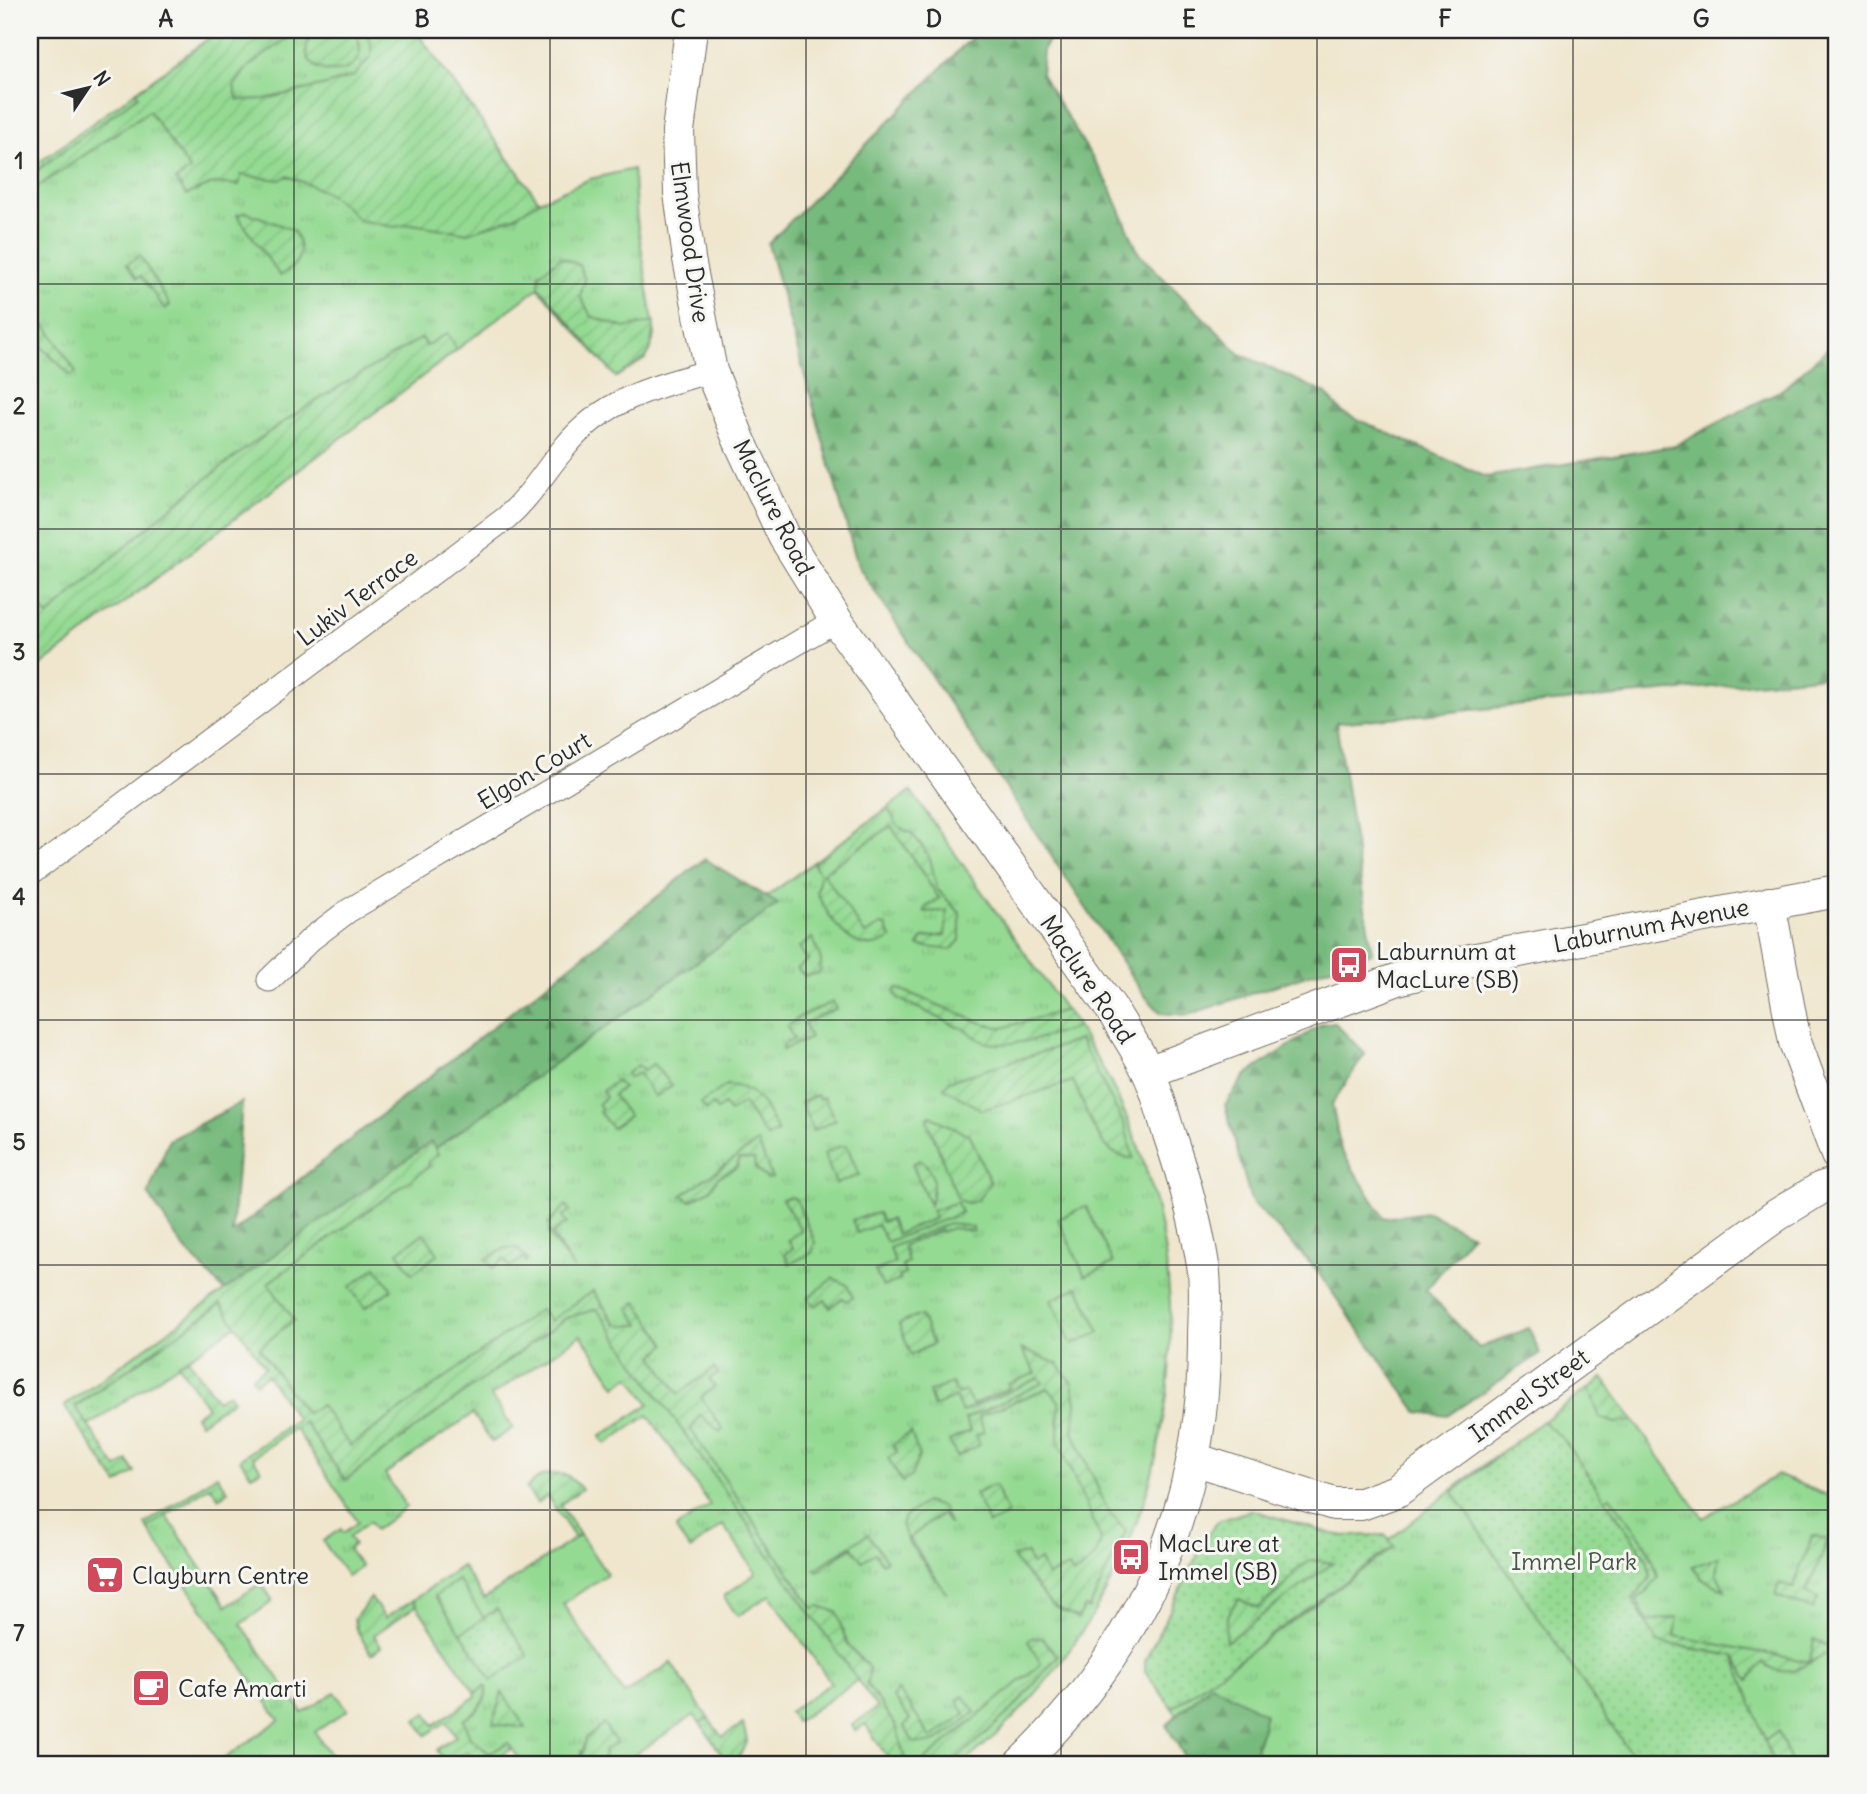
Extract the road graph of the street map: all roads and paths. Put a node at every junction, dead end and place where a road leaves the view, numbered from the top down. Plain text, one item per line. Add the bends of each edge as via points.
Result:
1 (691, 30) edge
2 (712, 371) junction
3 (836, 620) junction
4 (30, 874) edge
5 (1837, 891) edge
6 (1769, 903) junction
7 (269, 980) dead end
8 (1149, 1072) junction
9 (1837, 1155) edge
10 (1837, 1183) edge
11 (1194, 1459) junction
12 (1020, 1764) edge

1 - 2 street, Elmwood Drive via 678,131 680,193
2 - 3 street, Maclure Road via 784,536
2 - 4 street, Lukiv Terrace via 609,406 584,425 529,498 506,518
3 - 7 street, Elgon Court via 348,911
3 - 8 street, Maclure Road via 1111,1008
5 - 6 street, Laburnum Avenue
6 - 8 street, Laburnum Avenue via 1471,960 1398,979
6 - 9 street via 1795,1042
8 - 11 street, Maclure Road via 1182,1171 1204,1268 1204,1386
10 - 11 street, Immel Street via 1777,1215 1397,1491 1361,1504 1334,1504
11 - 12 street, Maclure Road via 1170,1536 1116,1653 1053,1732

